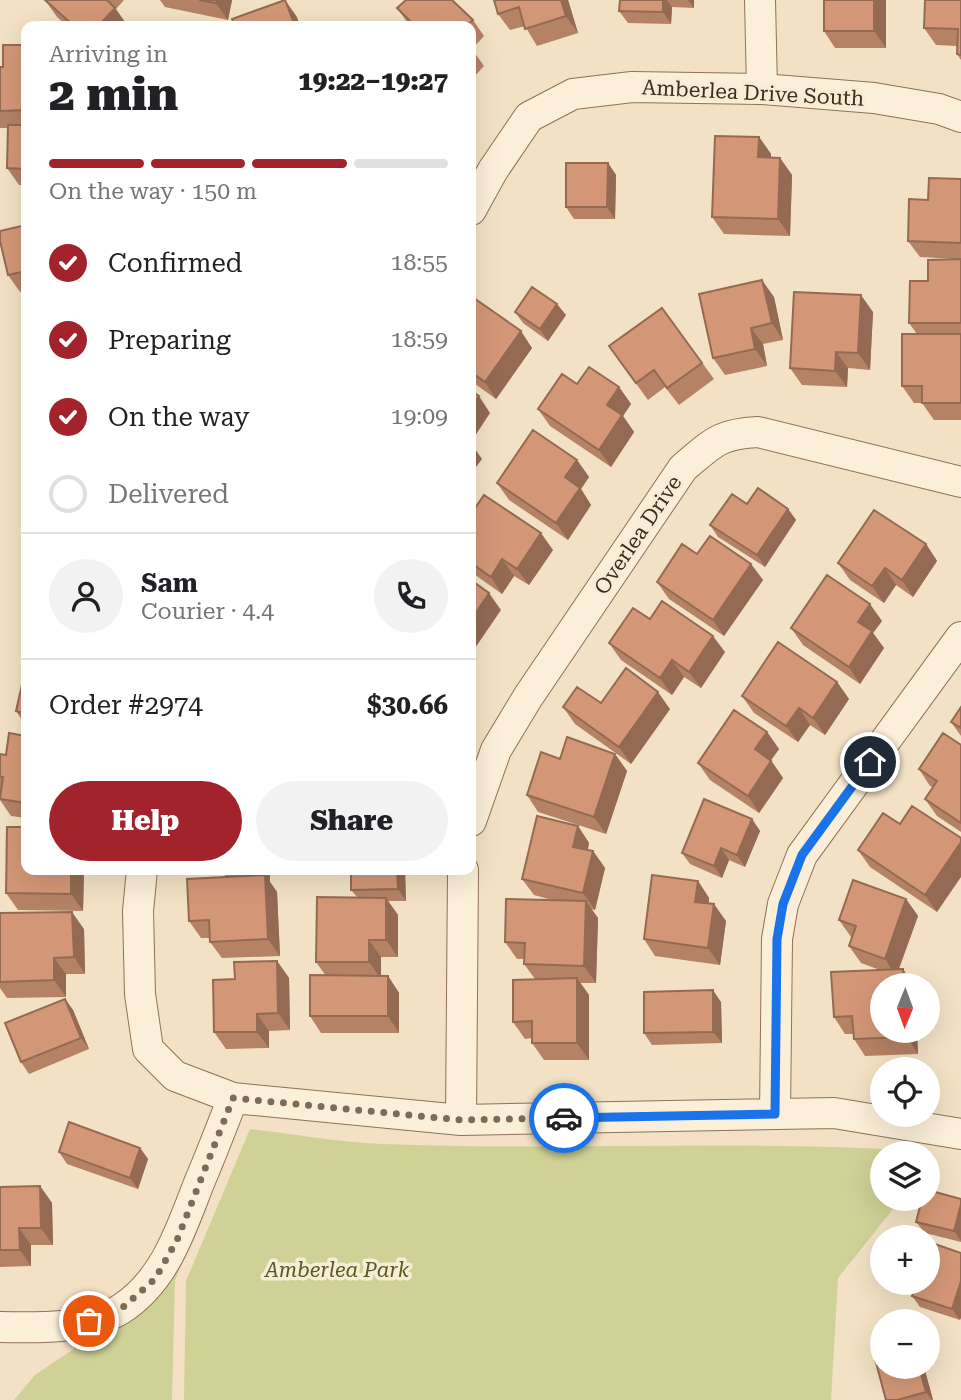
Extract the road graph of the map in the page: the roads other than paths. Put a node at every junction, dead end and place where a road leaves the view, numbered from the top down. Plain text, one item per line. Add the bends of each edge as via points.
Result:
1 (761, 0) edge
2 (762, 89) junction
3 (961, 117) edge
4 (476, 201) edge
5 (961, 482) edge
6 (961, 637) edge
7 (476, 804) edge
8 (142, 875) edge
9 (463, 875) edge
10 (233, 1098) junction
11 (775, 1114) junction
12 (461, 1120) junction
13 (961, 1133) edge
14 (0, 1327) edge

1 - 2 street
2 - 3 street, Amberlea Drive South via 874,98
2 - 4 street, Amberlea Drive South via 632,87 573,94 529,117
5 - 7 street, Overlea Drive via 758,432 732,433 712,443 683,468 528,697 496,750
6 - 11 street via 802,855 783,904 777,939
8 - 10 street via 140,980 148,1049 175,1076
9 - 12 street
10 - 12 street
10 - 14 street via 177,1240 155,1279 121,1309 89,1321 43,1328
11 - 12 street
11 - 13 street via 834,1113

